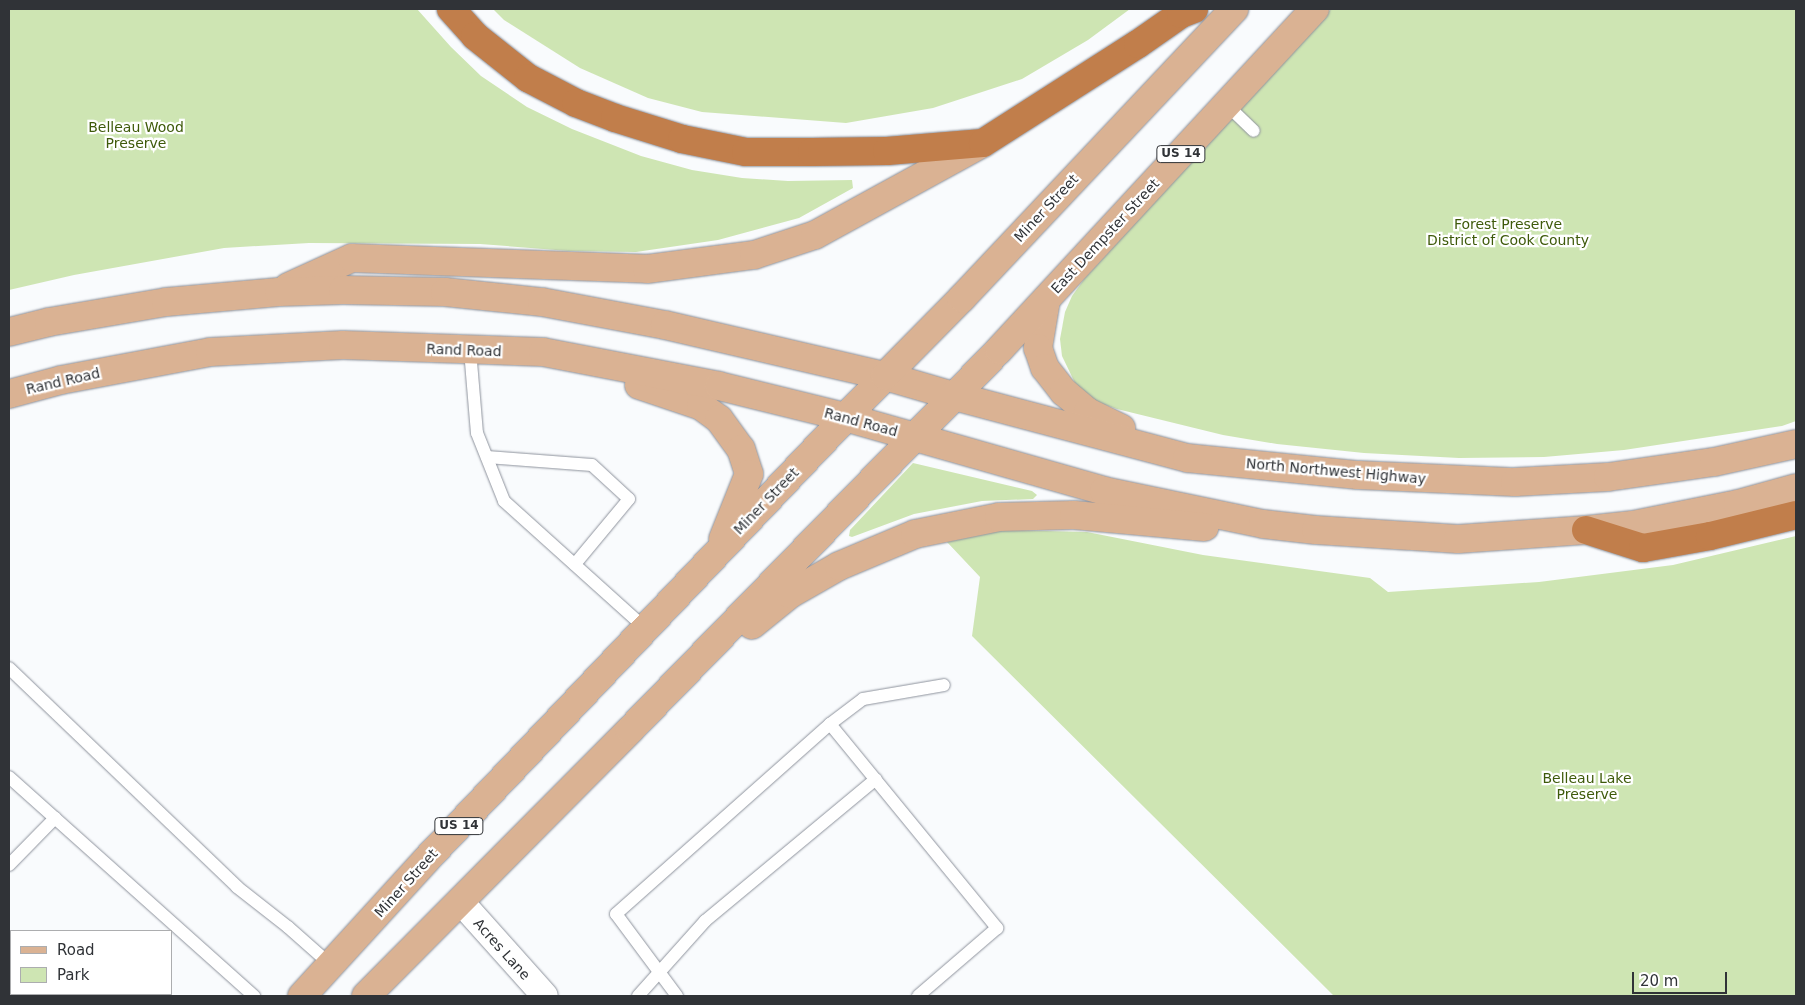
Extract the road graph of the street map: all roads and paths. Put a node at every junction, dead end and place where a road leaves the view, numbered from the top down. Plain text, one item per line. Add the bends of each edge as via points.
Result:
1 (451, 9) edge
2 (1194, 9) edge
3 (1234, 9) edge
4 (1315, 9) edge
5 (1227, 105) junction
6 (1254, 131) dead end
7 (983, 144) junction
8 (276, 292) junction
9 (1046, 300) junction
10 (9, 332) edge
11 (470, 350) junction
12 (543, 352) junction
13 (884, 376) junction
14 (9, 394) edge
15 (954, 396) junction
16 (845, 417) junction
17 (915, 436) junction
18 (1796, 444) edge
19 (487, 457) junction
20 (1187, 458) junction
21 (1796, 488) edge
22 (1796, 515) edge
23 (1586, 530) junction
24 (1338, 533) junction
25 (718, 553) junction
26 (575, 564) junction
27 (645, 628) junction
28 (9, 668) edge
29 (944, 685) dead end
30 (830, 724) junction
31 (630, 730) junction
32 (9, 776) edge
33 (876, 779) junction
34 (55, 818) junction
35 (9, 865) edge
36 (460, 901) junction
37 (331, 965) junction
38 (660, 973) junction
39 (254, 996) edge
40 (302, 996) edge
41 (366, 996) edge
42 (544, 996) edge
43 (638, 996) edge
44 (677, 996) edge
45 (918, 996) edge

1 - 7 highway via 475,36 528,78 576,103 682,139 746,152 886,151
2 - 7 highway via 1181,14
3 - 13 main road, Miner Street / US 14 via 962,298
4 - 5 main road, East Dempster Street / US 14
5 - 6 lane
5 - 9 main road, East Dempster Street / US 14
7 - 8 main road via 815,235 754,255 647,269 352,258
8 - 10 main road via 166,302
8 - 13 main road via 445,292 542,302 666,325
9 - 15 main road, East Dempster Street / US 14
9 - 20 main road via 1038,348 1045,368 1064,392 1088,412
11 - 12 main road, Rand Road
11 - 14 main road, Rand Road via 342,345 210,352 61,380
11 - 19 lane via 478,433
12 - 16 main road, Rand Road via 719,386
12 - 25 main road via 701,406 719,419 741,449 750,474
13 - 15 main road, North Northwest Highway
13 - 16 main road, Miner Street / US 14
15 - 17 main road
15 - 20 main road, North Northwest Highway
16 - 17 main road, Rand Road
16 - 25 main road, Miner Street / US 14
17 - 24 main road via 1104,491 1263,524
17 - 31 main road
18 - 20 main road, North Northwest Highway via 1714,462 1608,477 1515,482 1358,475
19 - 26 lane via 504,501
19 - 26 lane via 592,465 629,499
21 - 23 main road via 1738,504 1633,525
22 - 23 highway via 1643,548
23 - 24 main road via 1458,539
24 - 31 main road via 1257,532 1074,514 999,517 915,534 839,566 790,594
25 - 27 main road, Miner Street / US 14
26 - 27 lane
27 - 37 main road, Miner Street / US 14
28 - 37 lane via 237,887
29 - 30 lane via 862,699
30 - 33 lane
30 - 38 lane via 616,914
31 - 36 main road
32 - 34 lane
33 - 38 lane via 705,921
33 - 45 lane via 997,928
34 - 35 lane
34 - 39 lane
36 - 41 main road
36 - 42 street, Acres Lane
37 - 40 main road, Miner Street / US 14
38 - 43 lane
38 - 44 lane

